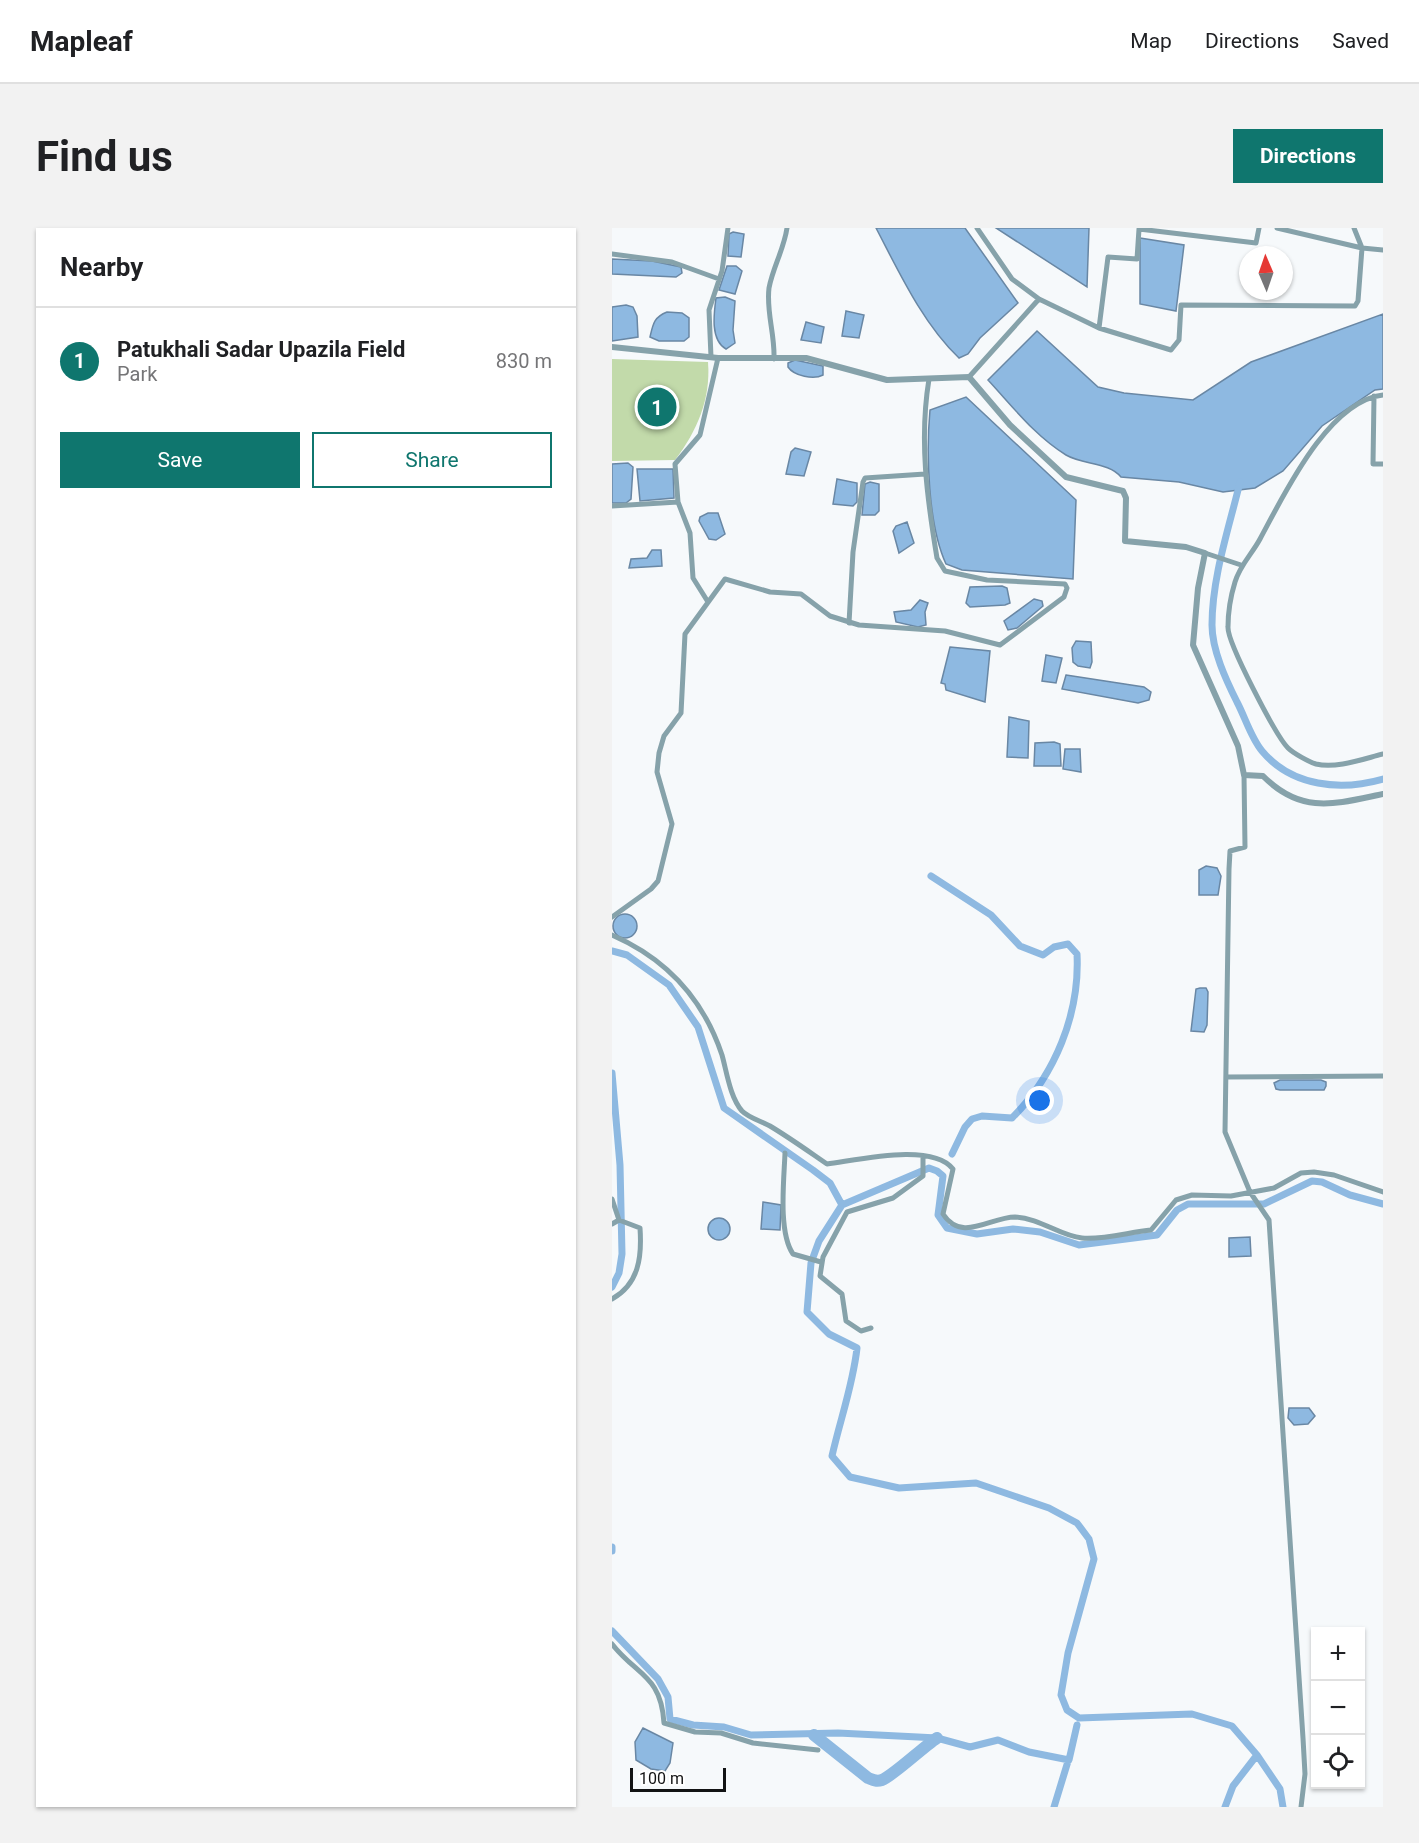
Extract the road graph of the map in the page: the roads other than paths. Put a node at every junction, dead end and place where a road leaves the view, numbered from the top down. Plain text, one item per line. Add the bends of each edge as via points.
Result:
1 (728, 228) edge
2 (787, 228) edge
3 (977, 228) edge
4 (1259, 228) edge
5 (1277, 228) edge
6 (1354, 228) edge
7 (1362, 248) junction
8 (1383, 250) edge
9 (612, 254) edge
10 (719, 279) junction
11 (1039, 299) junction
12 (1099, 327) junction
13 (612, 347) edge
14 (715, 357) junction
15 (774, 359) junction
16 (969, 377) junction
17 (929, 379) junction
18 (1383, 395) edge
19 (1374, 396) junction
20 (1383, 464) edge
21 (925, 474) junction
22 (678, 502) junction
23 (612, 506) edge
24 (1204, 553) junction
25 (1241, 566) junction
26 (708, 602) junction
27 (849, 623) junction
28 (1383, 754) edge
29 (1244, 775) junction
30 (1383, 794) edge
31 (612, 917) edge
32 (612, 934) edge
33 (1383, 1076) edge
34 (1226, 1077) junction
35 (785, 1154) dead end
36 (923, 1156) junction
37 (1383, 1192) edge
38 (1251, 1194) junction
39 (612, 1199) edge
40 (619, 1220) junction
41 (612, 1224) edge
42 (821, 1262) junction
43 (612, 1299) edge
44 (871, 1328) dead end
45 (612, 1644) edge
46 (818, 1750) dead end
47 (1301, 1807) edge

1 - 10 street
2 - 15 street via 768,307
3 - 11 street via 1012,279
4 - 12 street via 1257,243 1139,229 1137,259 1108,257
5 - 7 street
6 - 7 street
7 - 8 street
7 - 12 street via 1355,306 1181,305 1179,340 1171,350
9 - 10 street via 672,262
10 - 14 street via 709,310
11 - 12 street
11 - 16 street
13 - 14 street
14 - 15 street
14 - 22 street via 700,435 675,464
15 - 17 street via 806,358 887,380
16 - 17 street
16 - 24 street via 1010,425 1066,477 1123,491 1125,541
17 - 21 street via 923,414
18 - 19 street
19 - 20 street via 1373,464
19 - 25 street via 1320,436
21 - 27 street via 865,478 853,552
21 - 27 street via 937,558 945,571 987,580 1065,584 1064,597 1000,645 945,632
22 - 23 street
22 - 26 street via 690,533 694,581
24 - 25 street
24 - 29 street via 1193,645 1235,736
25 - 28 street via 1227,629 1245,671 1288,748 1316,764 1346,763
26 - 27 street via 725,579 770,592 801,594 819,610
26 - 31 street via 685,634 681,713 664,736 658,753 657,772 672,824 661,871 651,889
29 - 30 street via 1263,776 1275,788 1302,802 1343,803
29 - 34 street via 1245,847 1230,851
32 - 36 street via 636,945 677,976 700,1006 716,1037 735,1101 744,1113 827,1164 900,1154
33 - 34 street
34 - 38 street via 1225,1132
35 - 42 street via 787,1241 793,1254
36 - 38 street via 938,1157 953,1169 943,1214 949,1223 970,1228 1014,1217 1040,1222 1081,1238 1152,1230 1176,1200 1192,1195
36 - 42 street via 923,1176 893,1198 847,1212
37 - 38 street via 1347,1178 1314,1172 1301,1173 1274,1188
38 - 47 street via 1269,1220 1305,1774
39 - 40 street
40 - 41 street
40 - 43 street via 640,1228 641,1245 634,1281
42 - 44 street via 820,1276 842,1294 846,1321 861,1331
45 - 46 street via 661,1698 664,1723 753,1743

